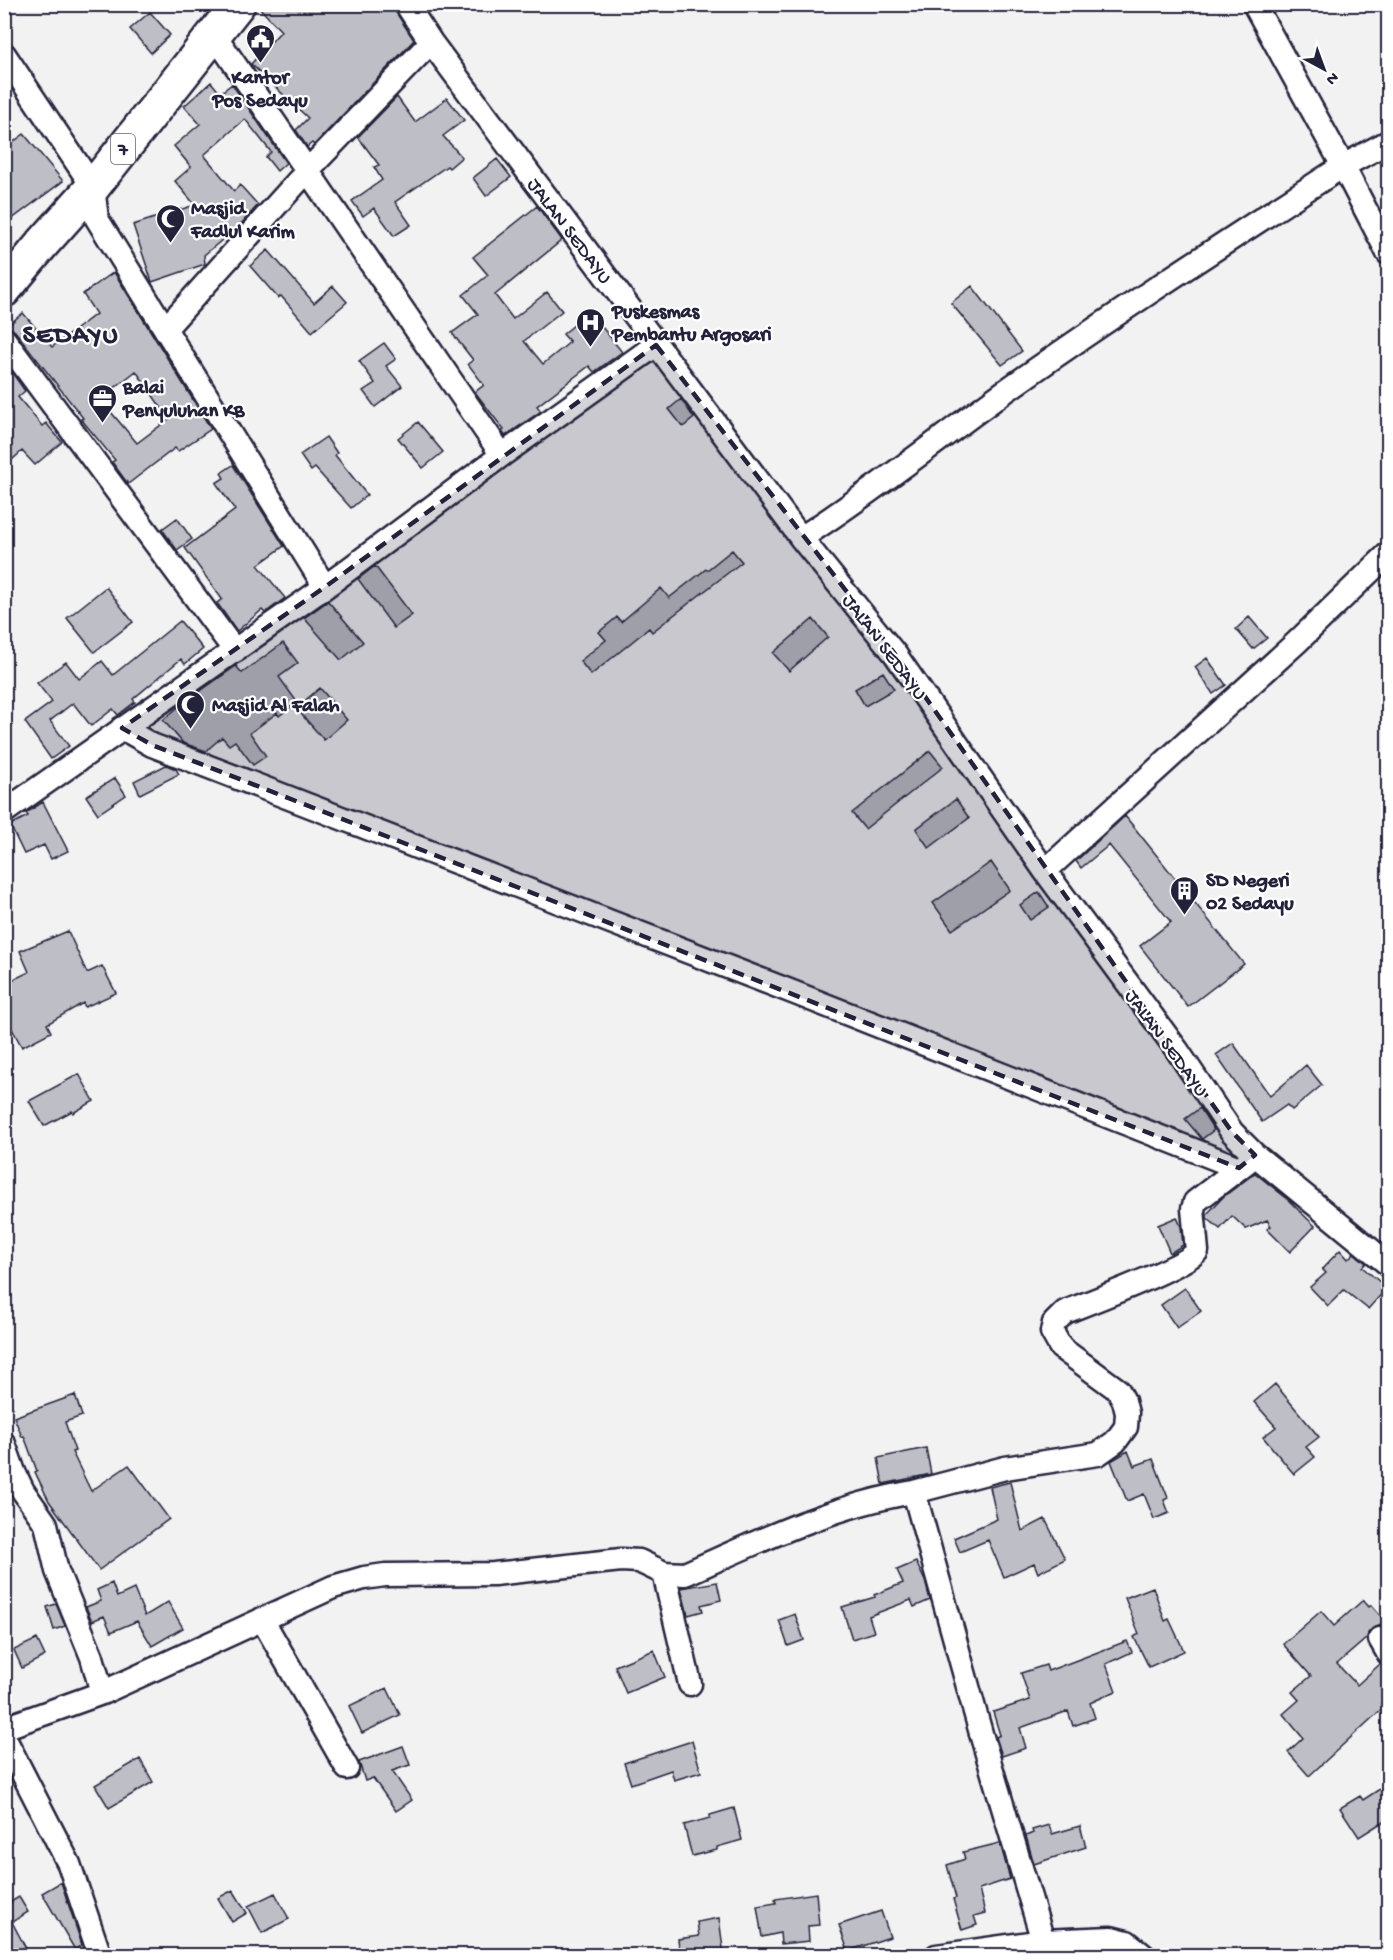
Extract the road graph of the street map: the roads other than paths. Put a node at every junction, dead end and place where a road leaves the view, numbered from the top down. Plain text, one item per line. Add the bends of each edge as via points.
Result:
1 (238, 4) edge
2 (406, 4) edge
3 (1254, 4) edge
4 (214, 34) junction
5 (431, 42) junction
6 (4, 54) edge
7 (1389, 142) edge
8 (1343, 165) junction
9 (308, 171) junction
10 (93, 187) junction
11 (1389, 253) edge
12 (4, 290) edge
13 (166, 328) junction
14 (4, 339) edge
15 (656, 345) junction
16 (501, 455) junction
17 (801, 538) junction
18 (1389, 554) edge
19 (325, 587) junction
20 (236, 651) junction
21 (122, 728) junction
22 (4, 812) edge
23 (1045, 871) junction
24 (1247, 1162) junction
25 (1389, 1264) edge
26 (4, 1444) edge
27 (914, 1492) junction
28 (664, 1573) junction
29 (262, 1619) junction
30 (690, 1684) dead end
31 (102, 1693) junction
32 (4, 1728) edge
33 (4, 1737) edge
34 (347, 1768) dead end
35 (1043, 1941) junction
36 (100, 1956) edge
37 (936, 1956) edge
38 (1144, 1956) edge

1 - 4 highway, 7
2 - 5 street, JALAN SEDAYU
3 - 8 street
4 - 9 street
4 - 10 highway, 7
5 - 9 street
5 - 15 street, JALAN SEDAYU
6 - 10 street
7 - 8 street
8 - 11 street
8 - 17 street via 1093,330
9 - 13 street
9 - 16 street
10 - 12 highway, 7
10 - 13 street via 97,219
13 - 19 street
14 - 20 street
15 - 16 street
15 - 17 street, JALAN SEDAYU
16 - 19 street
17 - 23 street, JALAN SEDAYU via 895,654
18 - 23 street
19 - 20 street
20 - 21 street
21 - 22 street
21 - 24 street via 152,745 784,989
23 - 24 street, JALAN SEDAYU via 1177,1050 1232,1132
24 - 25 street, JALAN SEDAYU
24 - 27 street via 1195,1202 1197,1251 1193,1256 1065,1312 1054,1323 1052,1332 1060,1348 1118,1390 1124,1401 1126,1427 1115,1442 1098,1454 1005,1468
26 - 31 street via 23,1491 46,1524 57,1571 92,1657
27 - 28 street via 846,1507 685,1574
27 - 35 street
28 - 29 street via 639,1561 621,1560 494,1574 385,1575 333,1587
28 - 30 street
29 - 31 street
29 - 34 street
31 - 32 street
33 - 36 street via 69,1864
35 - 37 street
35 - 38 street via 1119,1938

